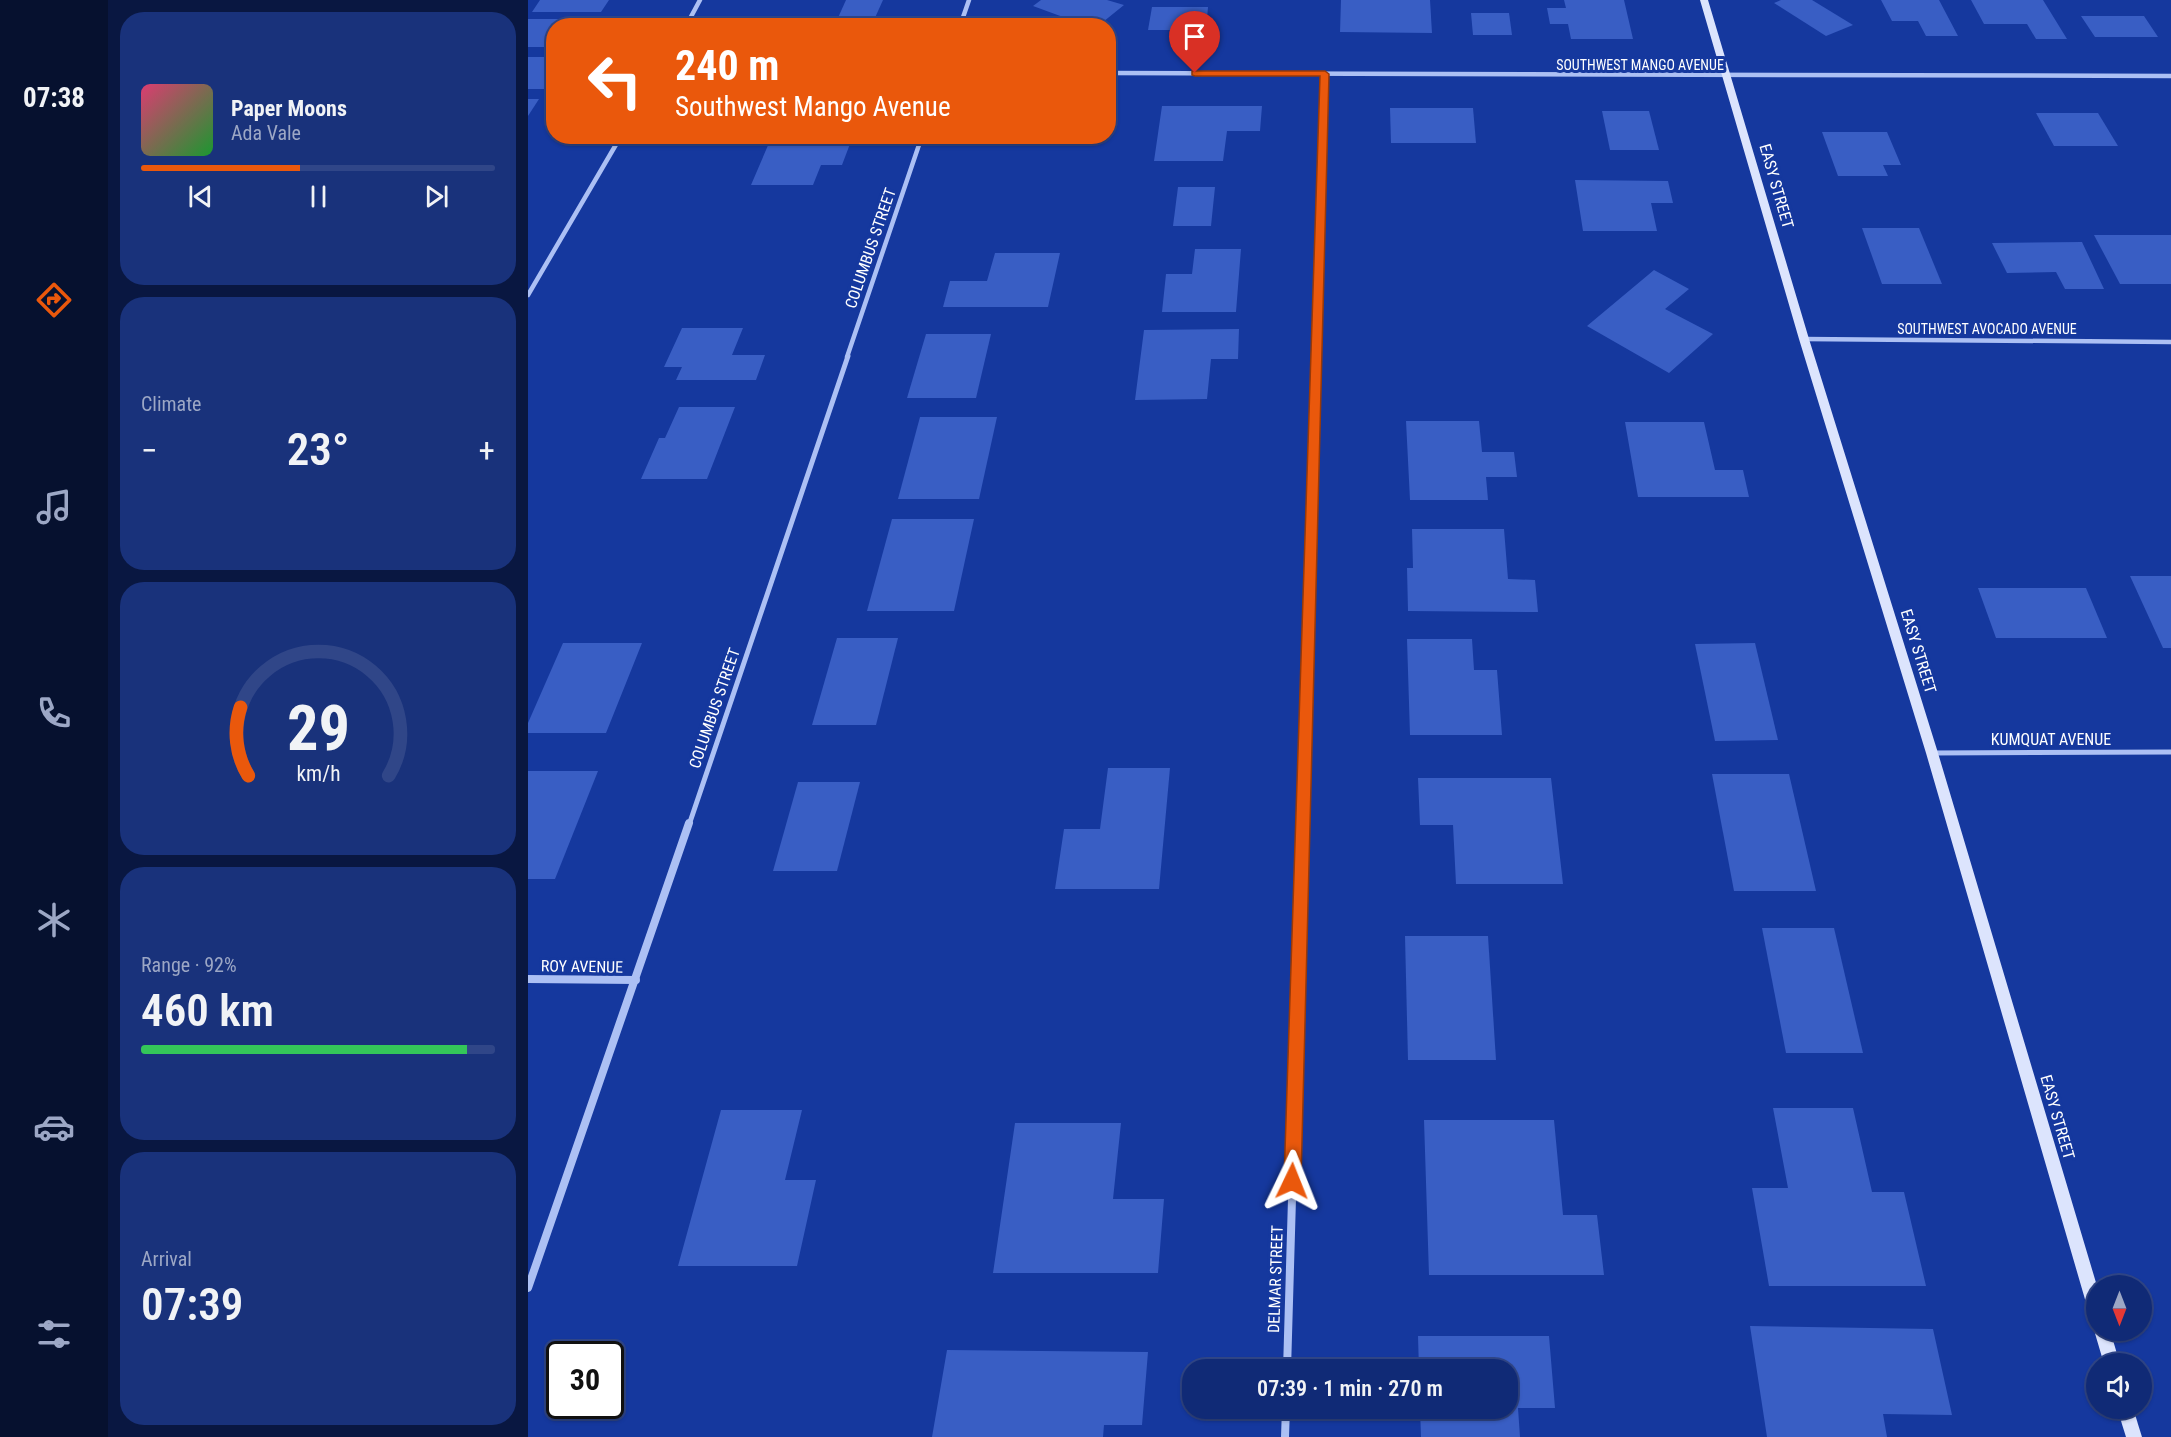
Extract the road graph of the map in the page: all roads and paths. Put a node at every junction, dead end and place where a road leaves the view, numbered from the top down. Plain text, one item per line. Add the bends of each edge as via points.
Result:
1 (700, 0) edge
2 (969, 0) edge
3 (1704, 0) edge
4 (690, 18) edge
5 (963, 18) edge
6 (1116, 73) edge
7 (1325, 74) junction
8 (1726, 75) junction
9 (2171, 76) edge
10 (616, 144) edge
11 (919, 144) edge
12 (528, 294) edge
13 (1804, 339) junction
14 (2171, 342) edge
15 (2171, 752) edge
16 (1932, 753) junction
17 (528, 979) edge
18 (636, 980) junction
19 (2086, 1276) edge
20 (528, 1288) edge
21 (1287, 1359) edge
22 (1286, 1419) edge
23 (2128, 1419) edge
24 (1285, 1437) edge
25 (2134, 1437) edge

1 - 4 street
2 - 5 street
3 - 8 street, EASY STREET
6 - 7 street, SOUTHWEST MANGO AVENUE
7 - 8 street, SOUTHWEST MANGO AVENUE
7 - 21 street, DELMAR STREET
8 - 9 street, SOUTHWEST MANGO AVENUE
8 - 13 street, EASY STREET
10 - 12 street
11 - 18 street, COLUMBUS STREET
13 - 14 street, SOUTHWEST AVOCADO AVENUE
13 - 16 street, EASY STREET
15 - 16 street, KUMQUAT AVENUE
16 - 19 street, EASY STREET
17 - 18 street, ROY AVENUE
18 - 20 street, COLUMBUS STREET
22 - 24 street
23 - 25 street

